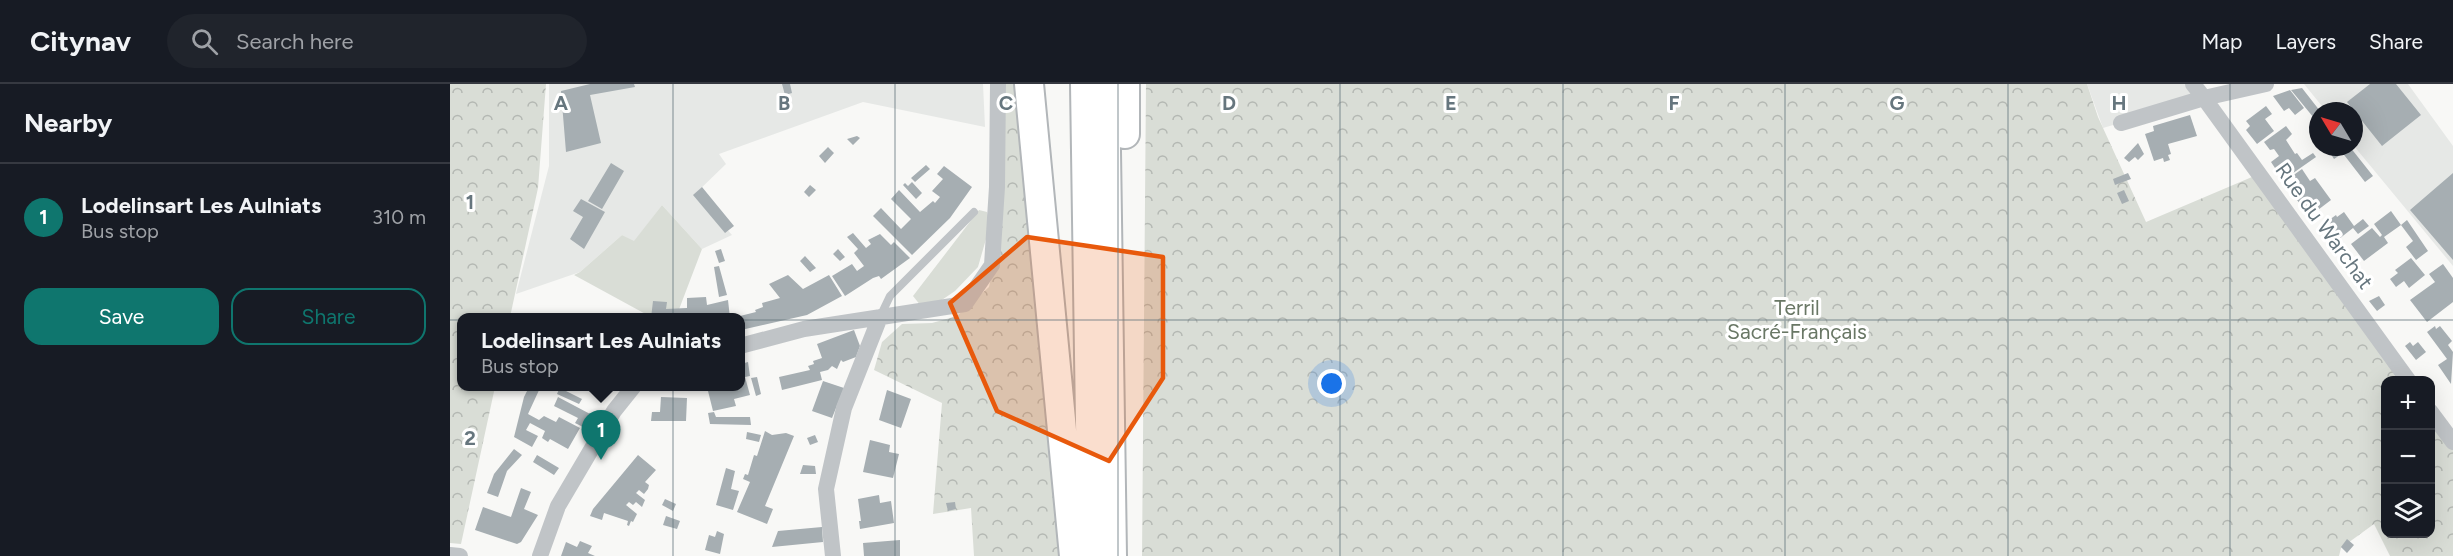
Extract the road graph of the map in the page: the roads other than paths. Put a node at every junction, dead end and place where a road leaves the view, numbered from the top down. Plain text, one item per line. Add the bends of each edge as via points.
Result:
1 (998, 84) edge
2 (1029, 84) edge
3 (1084, 84) edge
4 (1105, 84) edge
5 (1125, 84) edge
6 (2193, 84) edge
7 (2266, 84) edge
8 (2204, 98) junction
9 (2121, 123) dead end
10 (974, 212) dead end
11 (880, 317) junction
12 (745, 345) edge
13 (2404, 376) edge
14 (631, 391) edge
15 (2435, 418) edge
16 (2453, 442) edge
17 (450, 555) edge
18 (460, 556) edge
19 (540, 556) edge
20 (833, 556) edge
21 (1074, 556) edge
22 (1092, 556) edge
23 (1112, 556) edge
24 (1130, 556) edge

1 - 11 street via 992,265 965,304
2 - 21 highway
3 - 22 highway
4 - 23 highway
5 - 24 highway
6 - 8 street, Rue du Warchat
7 - 8 street
8 - 9 street
8 - 13 street, Rue du Warchat
10 - 11 lane via 890,296
11 - 12 street via 804,329
11 - 20 street via 844,408 826,489
14 - 19 street via 614,411 558,506
15 - 16 street
17 - 18 street

